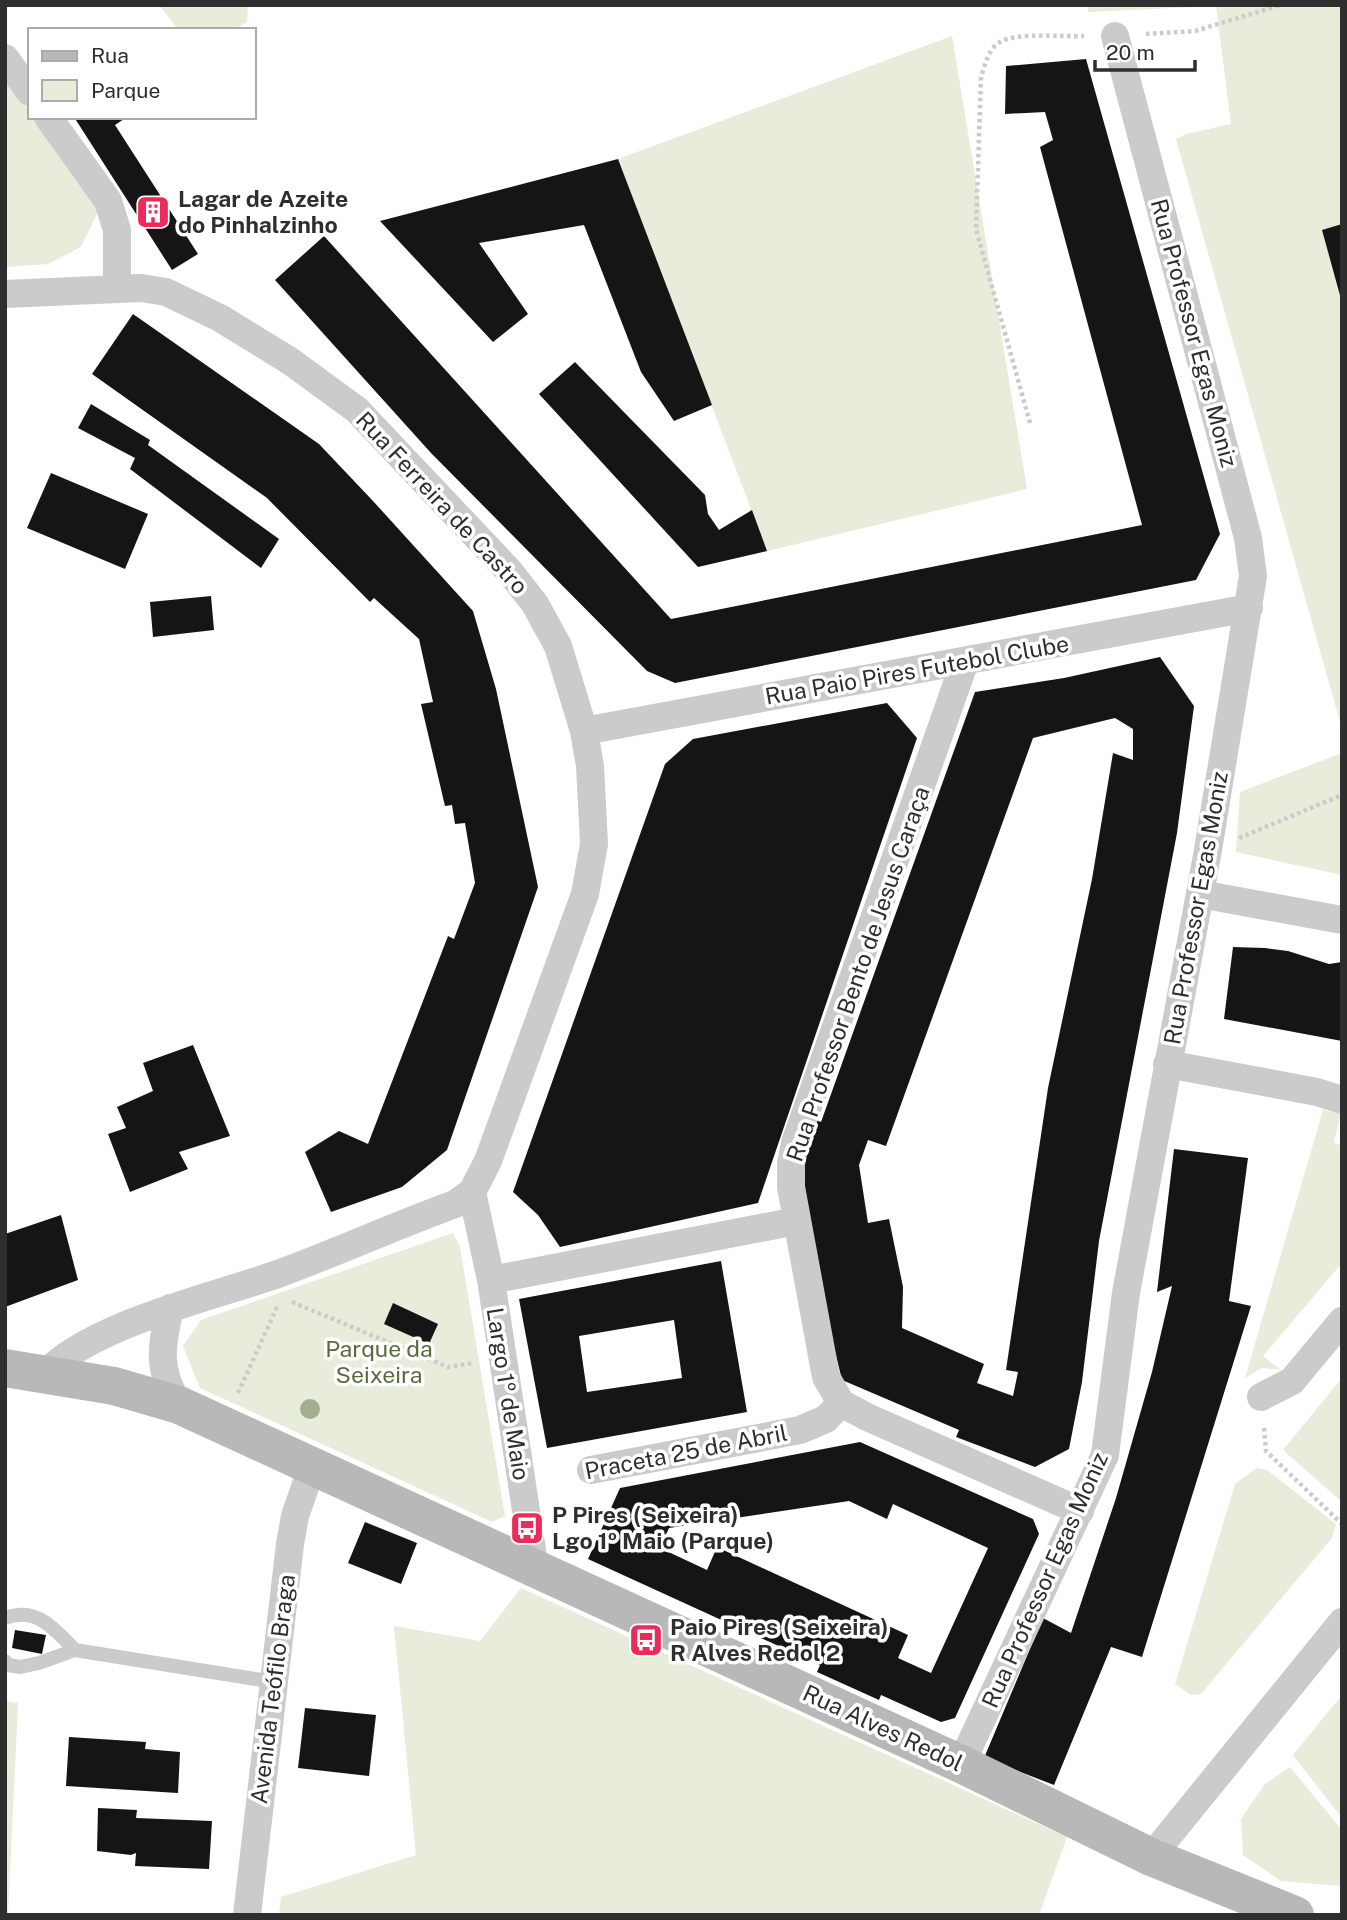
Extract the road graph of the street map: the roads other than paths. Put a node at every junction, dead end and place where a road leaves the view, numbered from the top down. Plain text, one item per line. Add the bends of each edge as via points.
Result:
1 (1115, 36) road end
2 (5, 58) edge
3 (28, 89) edge
4 (49, 119) edge
5 (117, 286) junction
6 (5, 294) edge
7 (1249, 608) junction
8 (965, 661) junction
9 (584, 730) junction
10 (1200, 894) junction
11 (1342, 920) edge
12 (1167, 1064) junction
13 (1342, 1100) edge
14 (472, 1192) junction
15 (797, 1221) junction
16 (491, 1280) junction
17 (170, 1308) junction
18 (1342, 1321) edge
19 (5, 1368) edge
20 (45, 1374) junction
21 (1261, 1397) road end
22 (841, 1403) junction
23 (179, 1405) junction
24 (312, 1467) junction
25 (591, 1470) dead end
26 (1080, 1511) junction
27 (536, 1570) junction
28 (5, 1618) edge
29 (1342, 1622) edge
30 (75, 1650) junction
31 (5, 1661) edge
32 (274, 1682) junction
33 (961, 1764) junction
34 (1151, 1857) junction
35 (247, 1915) edge
36 (1295, 1915) edge

1 - 7 street, Rua Professor Egas Moniz via 1248,538 1253,576
2 - 3 street
4 - 5 street via 108,201 117,230
5 - 6 street, Rua Ferreira de Castro
5 - 9 street, Rua Ferreira de Castro via 166,292 220,318 357,410 535,604 558,646
7 - 8 street, Rua Paio Pires Futebol Clube
7 - 10 street, Rua Professor Egas Moniz
8 - 9 street, Rua Paio Pires Futebol Clube
8 - 15 street, Rua Professor Bento de Jesus Caraça via 795,1143 791,1187
9 - 14 street, Rua Ferreira de Castro via 594,844 585,894 488,1161
10 - 11 street
10 - 12 street, Rua Professor Egas Moniz
12 - 13 street
12 - 26 street, Rua Professor Egas Moniz via 1126,1293 1105,1455
14 - 16 street, Largo 1º de Maio
14 - 17 street via 455,1204 276,1274
15 - 16 street
15 - 22 street, Rua Professor Bento de Jesus Caraça via 826,1377
16 - 27 street, Largo 1º de Maio
17 - 20 street via 57,1361
17 - 23 street via 162,1363 167,1386
18 - 21 street via 1292,1381
19 - 20 street
20 - 23 street via 114,1386
22 - 25 street, Praceta 25 de Abril via 826,1419 800,1430
22 - 26 street
23 - 24 street
24 - 27 street
24 - 32 street, Avenida Teófilo Braga via 295,1516
26 - 33 street, Rua Professor Egas Moniz
27 - 33 street, Rua Alves Redol
28 - 30 lane via 19,1613 43,1618
29 - 34 street
30 - 31 lane via 20,1667
30 - 32 lane
32 - 35 street, Avenida Teófilo Braga
33 - 34 street, Rua Alves Redol
34 - 36 street, Rua Alves Redol

